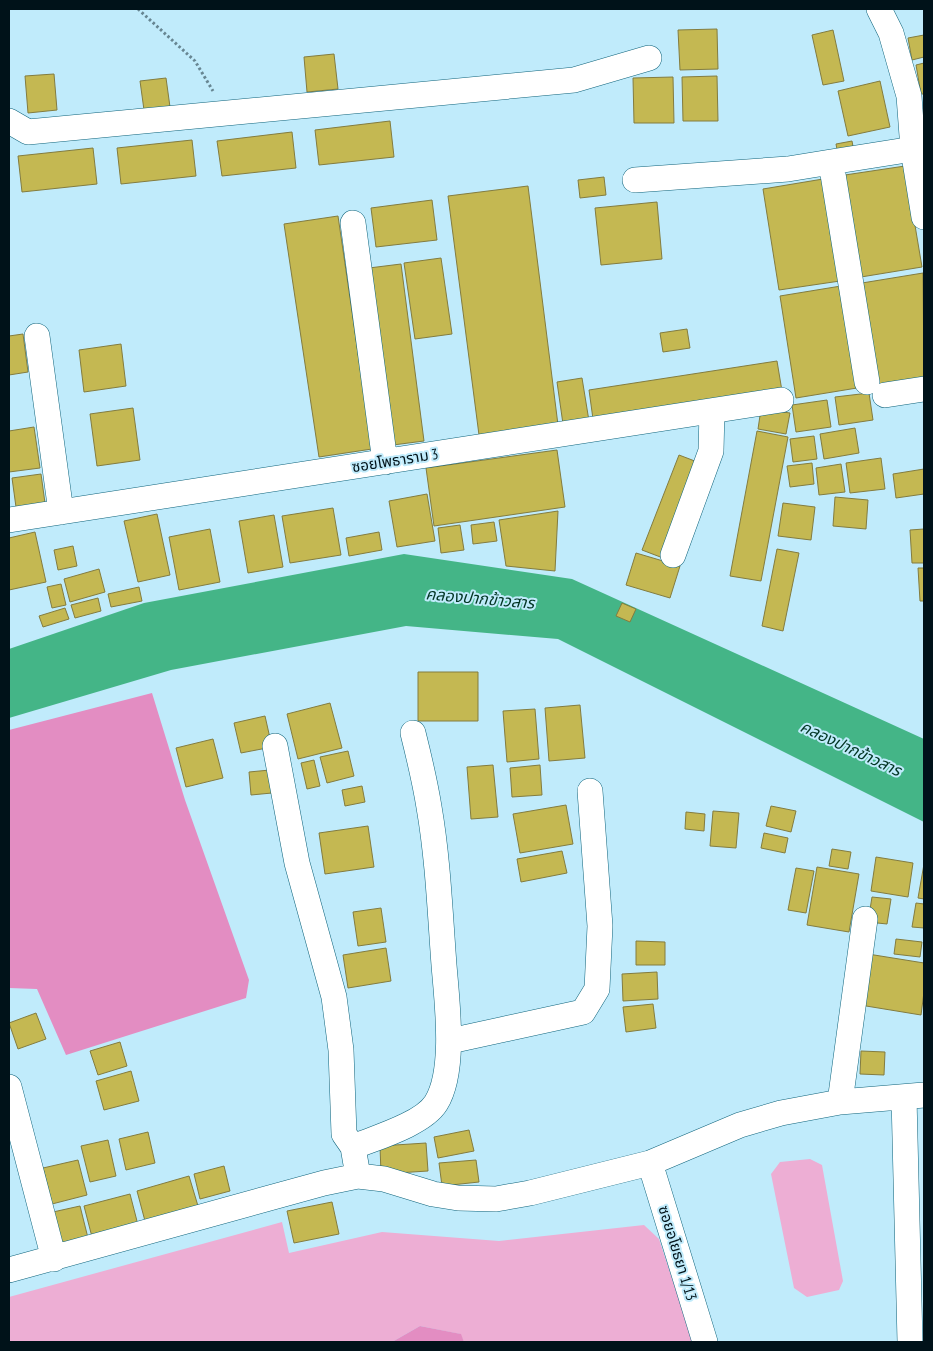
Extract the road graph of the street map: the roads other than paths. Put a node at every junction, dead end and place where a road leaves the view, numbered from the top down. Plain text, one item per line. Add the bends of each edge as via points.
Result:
1 (878, 9) edge
2 (649, 58) dead end
3 (9, 120) edge
4 (913, 149) junction
5 (831, 162) junction
6 (635, 180) dead end
7 (924, 217) edge
8 (352, 223) dead end
9 (37, 336) dead end
10 (924, 389) edge
11 (781, 400) dead end
12 (712, 411) junction
13 (385, 462) junction
14 (61, 512) junction
15 (9, 520) edge
16 (673, 555) dead end
17 (414, 732) dead end
18 (275, 746) dead end
19 (590, 791) dead end
20 (865, 919) dead end
21 (450, 1041) junction
22 (9, 1087) edge
23 (914, 1096) edge
24 (840, 1102) junction
25 (353, 1147) junction
26 (650, 1163) junction
27 (358, 1176) junction
28 (54, 1259) junction
29 (9, 1270) edge
30 (705, 1342) edge
31 (910, 1342) edge

1 - 4 street via 891,33 909,96
2 - 3 street via 574,80 228,115 28,132
4 - 5 street
4 - 7 street
5 - 6 street via 788,169
5 - 10 street via 876,388
8 - 13 street
9 - 14 street
11 - 12 street, ซอยโพธาราม 3
12 - 13 street, ซอยโพธาราม 3
12 - 16 street via 711,451
13 - 14 street, ซอยโพธาราม 3
14 - 15 street, ซอยโพธาราม 3
17 - 21 street via 430,807 436,855
18 - 25 street via 297,863 334,997 341,1050 344,1134
19 - 21 street via 600,926 596,988 590,1002 583,1012
20 - 24 street
21 - 25 street via 436,1104 414,1121
22 - 28 street
23 - 24 street
23 - 31 street
24 - 26 street via 781,1113 740,1125
25 - 27 street
26 - 27 street via 496,1199 433,1194 384,1179
26 - 30 street, ซอยอโยธยา 1/13
27 - 28 street
28 - 29 street

